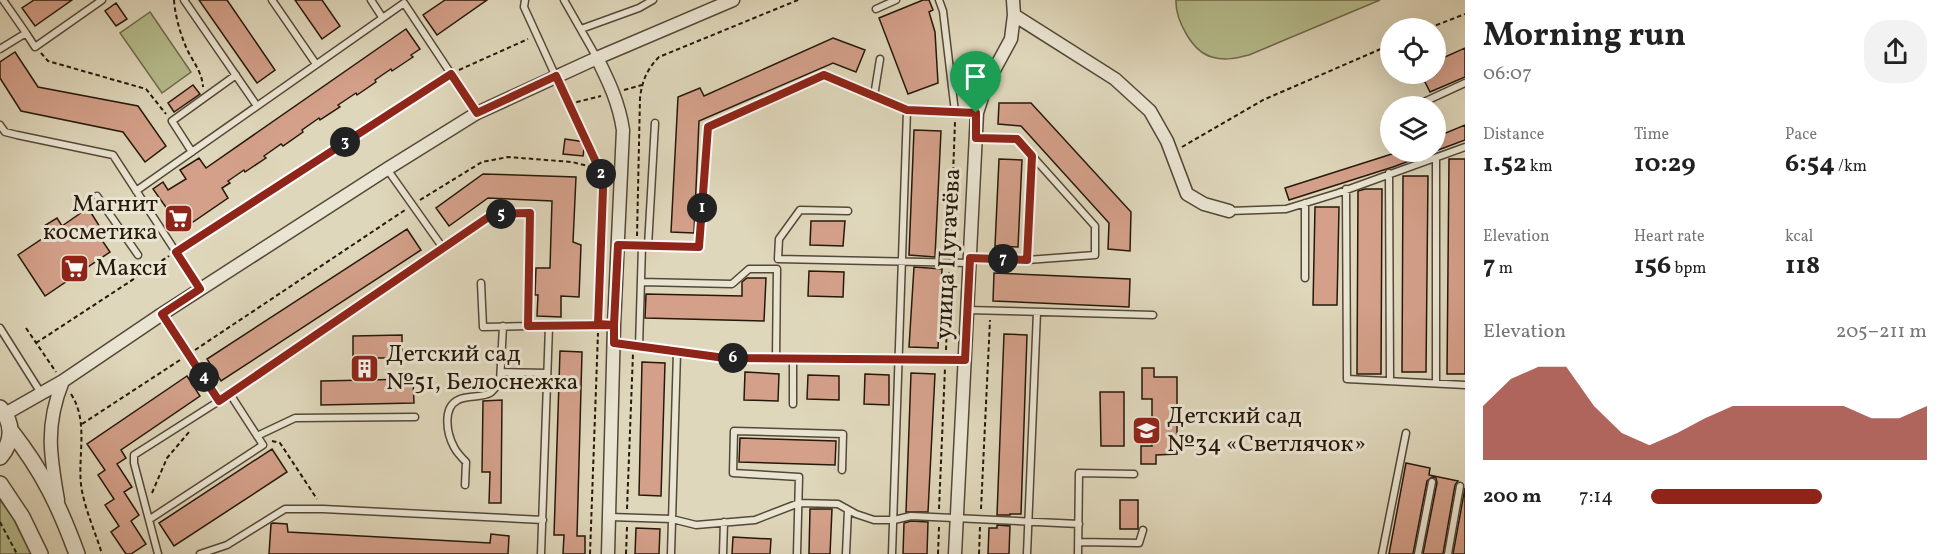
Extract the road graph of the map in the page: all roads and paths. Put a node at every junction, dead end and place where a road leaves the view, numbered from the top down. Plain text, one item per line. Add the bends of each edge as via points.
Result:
1 (3, 0) edge
2 (102, 0) edge
3 (174, 0) edge
4 (184, 0) edge
5 (272, 0) edge
6 (371, 0) edge
7 (525, 0) edge
8 (564, 0) edge
9 (653, 0) edge
10 (733, 0) edge
11 (798, 0) edge
12 (896, 0) edge
13 (939, 0) edge
14 (1013, 0) edge
15 (407, 2) edge
16 (876, 9) dead end
17 (1465, 14) edge
18 (1014, 15) junction
19 (382, 17) junction
20 (1446, 21) edge
21 (581, 29) junction
22 (26, 33) junction
23 (537, 35) junction
24 (35, 46) junction
25 (1380, 49) edge
26 (0, 50) edge
27 (597, 58) junction
28 (880, 58) dead end
29 (316, 64) junction
30 (451, 74) junction
31 (236, 75) junction
32 (556, 76) junction
33 (1465, 83) edge
34 (874, 96) junction
35 (1437, 96) edge
36 (203, 99) junction
37 (257, 106) junction
38 (907, 110) junction
39 (956, 112) junction
40 (477, 113) junction
41 (976, 113) junction
42 (171, 121) junction
43 (655, 123) dead end
44 (0, 125) edge
45 (976, 138) junction
46 (1465, 147) edge
47 (192, 152) junction
48 (1172, 154) junction
49 (1446, 154) edge
50 (1032, 156) junction
51 (1423, 162) edge
52 (1436, 162) edge
53 (387, 169) junction
54 (601, 173) junction
55 (1389, 173) junction
56 (1346, 189) junction
57 (136, 191) junction
58 (97, 196) dead end
59 (1305, 203) junction
60 (413, 205) junction
61 (1229, 211) joint
62 (848, 212) dead end
63 (618, 245) junction
64 (642, 246) junction
65 (443, 248) junction
66 (176, 252) junction
67 (138, 255) dead end
68 (970, 260) junction
69 (1027, 260) junction
70 (902, 261) junction
71 (950, 262) junction
72 (1305, 278) dead end
73 (641, 282) junction
74 (481, 283) dead end
75 (200, 289) junction
76 (967, 310) junction
77 (990, 311) junction
78 (1037, 312) junction
79 (162, 314) junction
80 (1154, 315) dead end
81 (598, 324) junction
82 (614, 325) junction
83 (502, 326) junction
84 (528, 326) junction
85 (549, 326) junction
86 (0, 328) edge
87 (26, 328) dead end
88 (614, 343) junction
89 (636, 346) junction
90 (677, 352) junction
91 (189, 354) junction
92 (776, 359) junction
93 (793, 359) junction
94 (900, 360) junction
95 (946, 360) junction
96 (965, 360) junction
97 (501, 372) junction
98 (547, 374) junction
99 (1390, 380) junction
100 (63, 381) junction
101 (1436, 383) junction
102 (1465, 385) edge
103 (40, 393) junction
104 (230, 394) junction
105 (219, 401) junction
106 (793, 404) dead end
107 (3, 411) edge
108 (415, 417) dead end
109 (11, 431) junction
110 (189, 432) dead end
111 (1406, 433) dead end
112 (257, 436) junction
113 (0, 458) edge
114 (842, 470) dead end
115 (1134, 474) dead end
116 (1432, 482) dead end
117 (0, 484) edge
118 (465, 485) dead end
119 (1460, 486) dead end
120 (799, 502) junction
121 (146, 506) junction
122 (59, 507) junction
123 (323, 509) junction
124 (848, 510) junction
125 (609, 517) junction
126 (627, 517) junction
127 (939, 517) junction
128 (957, 518) junction
129 (150, 519) junction
130 (672, 519) junction
131 (980, 519) junction
132 (543, 520) junction
133 (894, 520) junction
134 (0, 522) edge
135 (724, 522) junction
136 (1028, 522) junction
137 (1079, 524) junction
138 (1143, 530) dead end
139 (1079, 542) junction
140 (17, 554) edge
141 (40, 554) edge
142 (77, 554) edge
143 (102, 554) edge
144 (158, 554) edge
145 (200, 554) edge
146 (541, 554) edge
147 (590, 554) edge
148 (608, 554) edge
149 (626, 554) edge
150 (671, 554) edge
151 (723, 554) edge
152 (797, 554) edge
153 (846, 554) edge
154 (892, 554) edge
155 (938, 554) edge
156 (955, 554) edge
157 (979, 554) edge
158 (1027, 554) edge
159 (1078, 554) edge
160 (1382, 554) edge
161 (1418, 554) edge
162 (1448, 554) edge

1 - 22 lane
2 - 24 lane
3 - 36 path via 186,48 202,76
4 - 31 lane
5 - 29 lane
6 - 19 lane
7 - 23 lane via 524,8
8 - 21 lane
9 - 21 lane
10 - 27 street
11 - 64 path via 659,57 651,65 640,98
12 - 16 lane
13 - 39 lane
14 - 18 street, улица Пугачёва
15 - 19 lane
15 - 30 lane
17 - 20 path
18 - 41 street, улица Пугачёва via 1011,39
18 - 48 street via 1115,79 1150,111
19 - 29 lane
21 - 27 lane
22 - 24 lane
22 - 26 lane
23 - 30 path
23 - 32 lane
24 - 42 path via 48,61 146,89
25 - 48 path via 1263,100
27 - 32 street
27 - 63 street via 614,93 623,130
28 - 34 lane
29 - 37 lane
30 - 40 lane
30 - 66 path
31 - 36 lane
31 - 37 lane
32 - 40 street
32 - 54 path
33 - 35 lane
34 - 38 lane
34 - 64 lane via 824,75 708,127 699,247
36 - 42 lane
37 - 47 lane
38 - 39 lane
38 - 70 lane
39 - 41 lane
39 - 71 path
40 - 53 street
41 - 45 street, улица Пугачёва
42 - 47 lane
43 - 64 lane
44 - 57 lane via 5,132 113,155
45 - 50 lane via 1017,139
45 - 68 street, улица Пугачёва
46 - 49 lane
47 - 57 lane
48 - 61 street via 1187,194
50 - 69 lane
50 - 69 lane via 1095,226 1095,255
51 - 55 lane
52 - 101 lane
53 - 60 lane
53 - 75 street
54 - 60 path via 572,162 508,157 482,162
54 - 81 path
55 - 56 lane
55 - 99 lane
56 - 59 lane
56 - 99 lane via 1347,379
57 - 66 lane
58 - 67 lane
59 - 61 lane via 1286,209
59 - 72 lane
60 - 65 lane
60 - 91 path
62 - 70 lane via 800,210 779,239 778,259
63 - 64 lane
63 - 82 street
64 - 73 lane
65 - 84 lane via 493,214 530,213
65 - 104 lane
66 - 75 lane
66 - 87 path via 36,343
68 - 69 lane
68 - 71 lane
68 - 76 street, улица Пугачёва
70 - 71 lane
70 - 94 lane
71 - 95 path
73 - 89 lane
73 - 92 lane via 732,284 749,268 777,269
74 - 83 lane via 483,327
75 - 79 street
76 - 77 lane
76 - 96 street, улица Пугачёва
77 - 78 lane
77 - 131 path
78 - 80 lane
78 - 136 lane
79 - 91 lane
79 - 100 street
81 - 82 lane
81 - 85 lane
81 - 147 path
82 - 88 street
83 - 84 lane
83 - 97 lane
84 - 85 lane
85 - 98 lane
86 - 103 lane
88 - 89 lane
88 - 125 street
89 - 90 lane
89 - 126 path
90 - 92 lane
90 - 130 lane
91 - 105 lane
91 - 143 path via 82,424 82,492
92 - 93 lane
93 - 94 lane
93 - 106 lane
94 - 95 lane
94 - 133 lane
95 - 96 lane
95 - 127 path
96 - 128 street, улица Пугачёва
97 - 98 lane
97 - 118 lane via 500,382 489,394 460,398 448,412 450,437 466,462
98 - 132 lane
99 - 101 lane
100 - 103 street
100 - 122 street via 50,425
101 - 102 lane
103 - 107 street
104 - 105 lane
104 - 112 lane
105 - 121 lane via 134,455
107 - 109 street
108 - 112 lane via 295,418
109 - 113 street via 7,449
109 - 122 street via 41,472
110 - 121 path via 167,458
111 - 160 lane
112 - 123 path via 280,443
112 - 129 lane via 263,445
114 - 120 lane via 843,434 734,431 733,473 800,477
115 - 137 lane via 1079,473
116 - 161 lane
117 - 141 street
119 - 162 lane
120 - 124 lane via 838,504
120 - 135 lane via 755,520
120 - 152 lane
121 - 129 lane
122 - 142 street
123 - 132 lane
123 - 145 lane via 285,509 227,545
124 - 133 lane via 874,520
124 - 153 lane
125 - 126 lane
125 - 148 street
126 - 130 lane
126 - 149 path
127 - 128 lane
127 - 133 lane
127 - 155 path
128 - 131 lane
128 - 156 street, улица Пугачёва
129 - 144 lane
130 - 135 lane via 696,525
130 - 150 lane
131 - 136 lane
131 - 157 path
132 - 146 lane
133 - 154 lane
134 - 140 path
135 - 151 lane
136 - 137 lane
136 - 158 lane
137 - 139 lane
138 - 139 lane via 1139,543
139 - 159 lane

